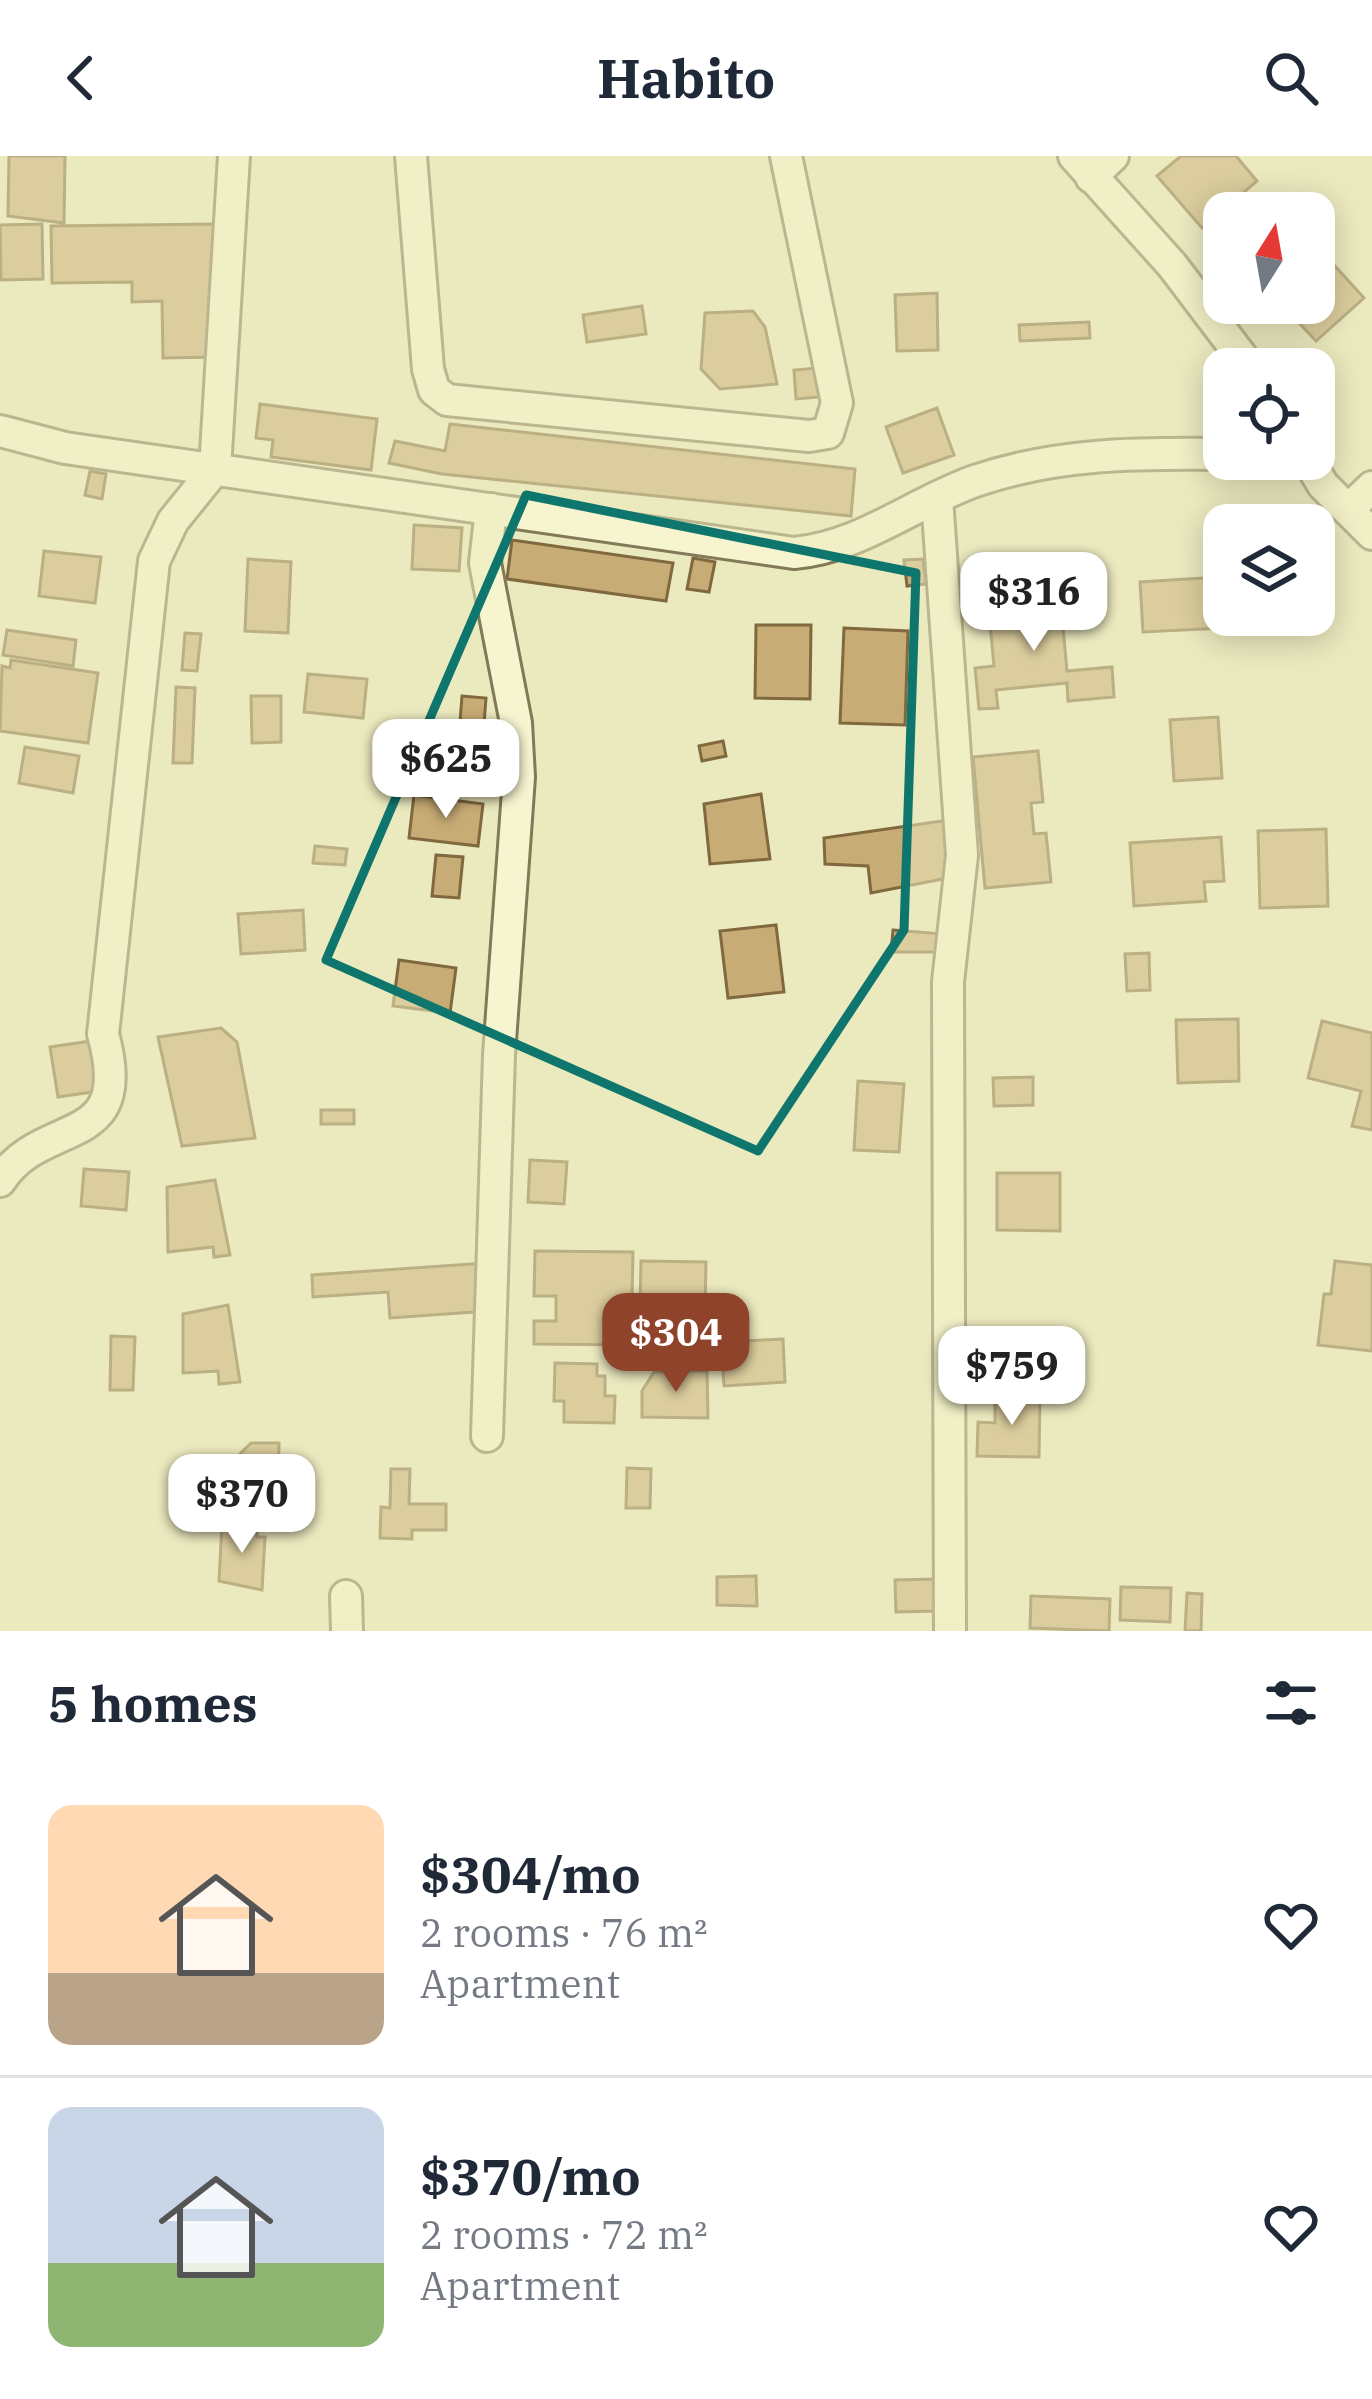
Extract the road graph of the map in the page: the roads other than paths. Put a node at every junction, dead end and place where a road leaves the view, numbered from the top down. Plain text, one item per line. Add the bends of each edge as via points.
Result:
1 (234, 156) edge
2 (411, 156) edge
3 (786, 156) edge
4 (1093, 163) edge
5 (1234, 348) edge
6 (0, 431) edge
7 (1203, 454) edge
8 (215, 469) junction
9 (1324, 480) edge
10 (1372, 487) edge
11 (937, 498) junction
12 (491, 509) junction
13 (1348, 509) junction
14 (1372, 534) edge
15 (0, 1181) edge
16 (487, 1436) dead end
17 (346, 1596) dead end
18 (347, 1631) edge
19 (950, 1631) edge

1 - 8 street
2 - 3 street via 428,369 447,400 809,436 828,433 837,403
4 - 5 street
6 - 8 street
7 - 11 street via 1048,460
8 - 12 street
8 - 15 street via 172,521 154,561 103,1034 112,1088 100,1113 10,1165
9 - 13 street
10 - 13 street
11 - 12 street via 852,541 794,553
11 - 19 street via 962,855 948,982
12 - 16 street via 485,563 519,777 499,1054
13 - 14 street
17 - 18 street

